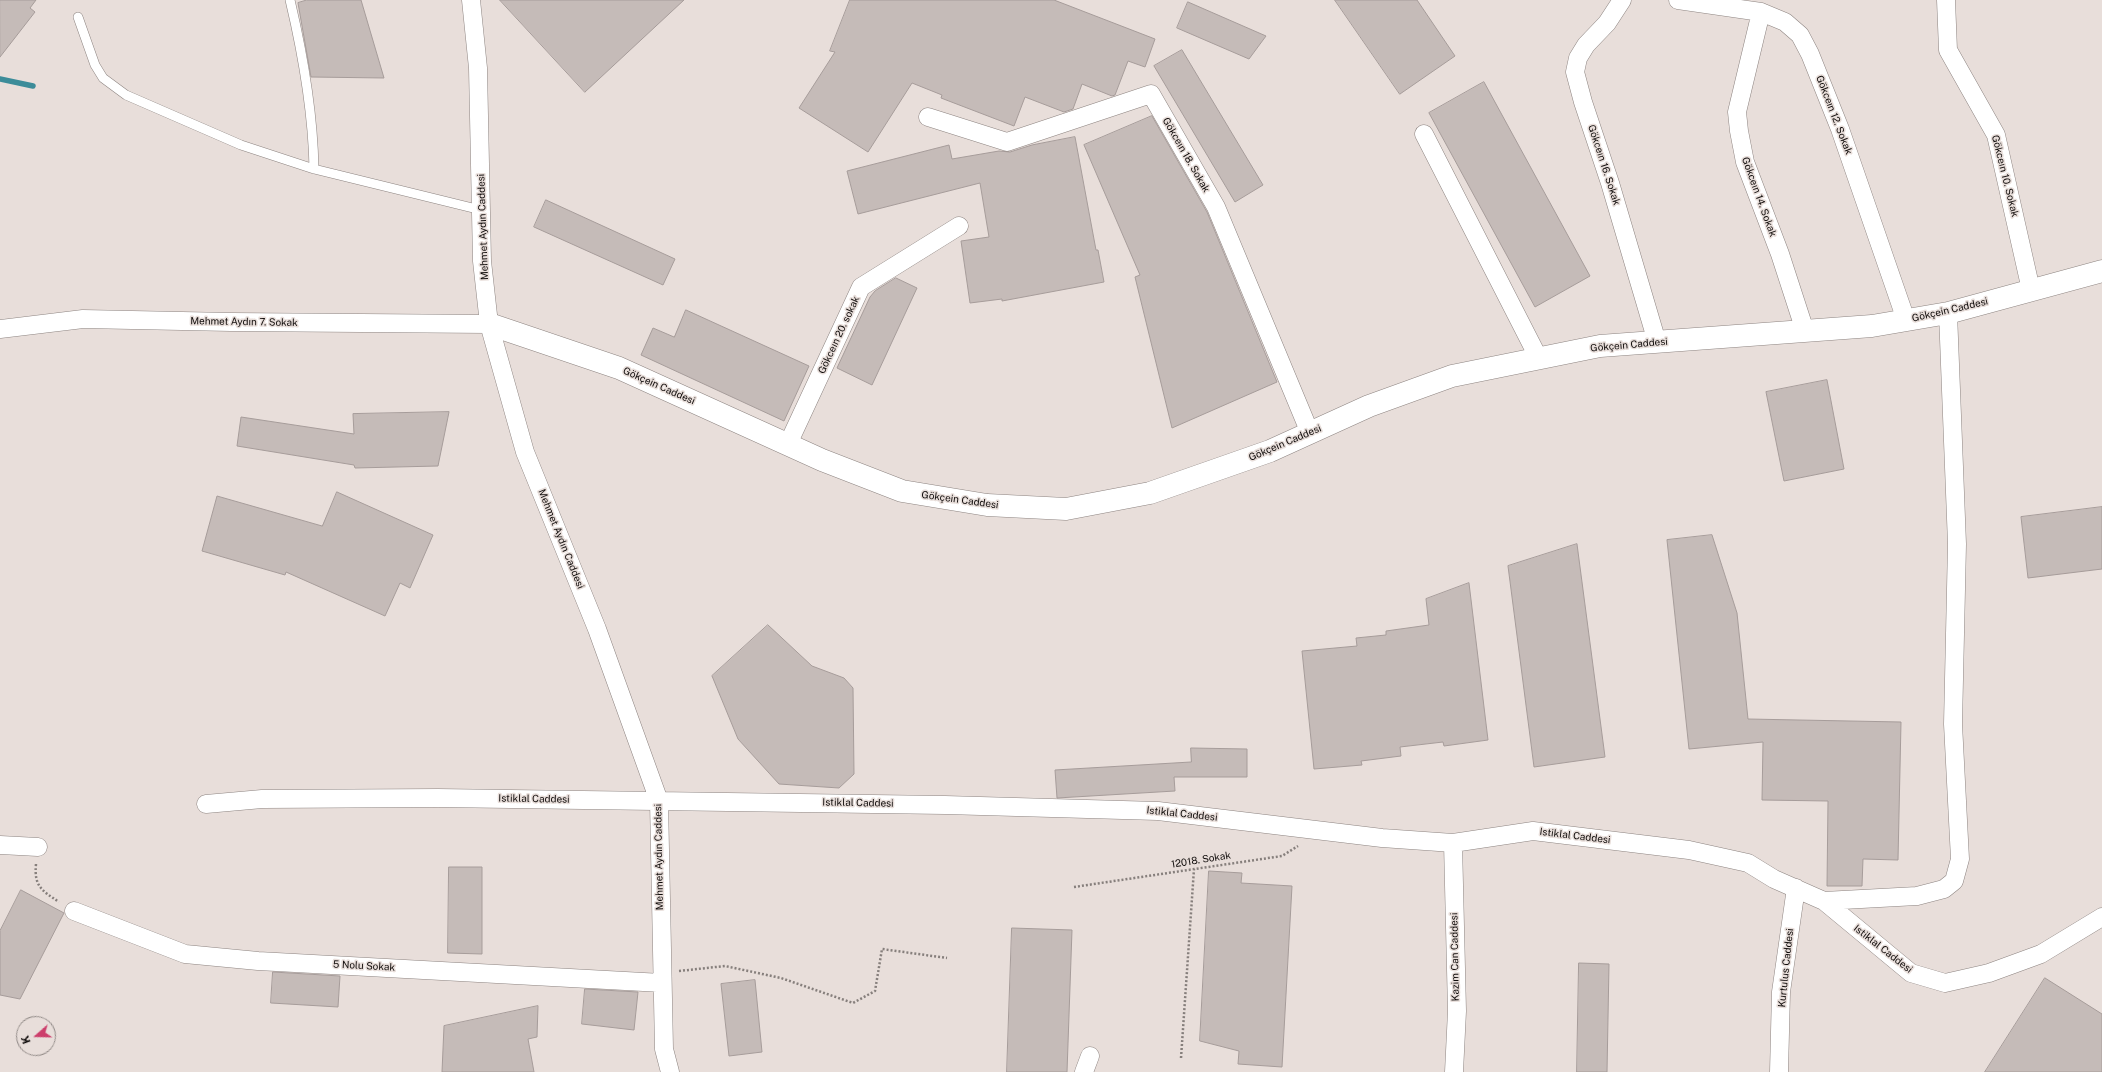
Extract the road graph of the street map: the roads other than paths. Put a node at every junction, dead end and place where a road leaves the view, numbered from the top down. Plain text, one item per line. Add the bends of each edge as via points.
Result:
1 (290, 0) edge
2 (471, 0) edge
3 (1622, 0) edge
4 (1678, 0) edge
5 (1946, 0) edge
6 (1761, 12) junction
7 (78, 17) dead end
8 (928, 117) dead end
9 (1424, 134) dead end
10 (314, 169) junction
11 (481, 210) junction
12 (960, 226) dead end
13 (2102, 271) edge
14 (2031, 290) junction
15 (1948, 313) junction
16 (1906, 320) junction
17 (489, 324) junction
18 (0, 329) edge
19 (1805, 331) junction
20 (1657, 342) junction
21 (1538, 357) junction
22 (1310, 433) junction
23 (788, 444) junction
24 (658, 801) junction
25 (206, 804) dead end
26 (1453, 843) junction
27 (0, 845) edge
28 (38, 847) road end
29 (1796, 888) junction
30 (1824, 901) junction
31 (74, 911) road end
32 (2102, 917) edge
33 (662, 978) junction
34 (670, 1072) edge
35 (1454, 1072) edge
36 (1779, 1072) edge

1 - 10 lane via 297,28 313,135
2 - 11 street, Mehmet Aydın Caddesi via 478,68
3 - 20 street, Gökceın 16. Sokak via 1586,45 1578,58 1576,72
4 - 6 street, Gökceın 12. Sokak
5 - 14 street, Gökceın 10. Sokak via 1948,50 1996,135
6 - 16 street, Gökceın 12. Sokak via 1785,22 1800,35 1810,54 1840,128
6 - 19 street, Gökceın 14. Sokak via 1738,112 1739,131 1745,162 1780,254
7 - 10 lane via 95,66 114,88 241,145
8 - 22 street, Gökceın 18. Sokak via 1007,142 1151,94 1216,207
9 - 21 street
10 - 11 lane
11 - 17 street, Mehmet Aydın Caddesi via 482,261
12 - 23 street, Gökceın 20. sokak via 861,287
13 - 14 street, Gökçein Caddesi
14 - 15 street, Gökçein Caddesi
15 - 16 street, Gökçein Caddesi
15 - 30 street via 1957,544 1953,724 1960,859 1954,881 1944,889 1917,896
16 - 19 street, Gökçein Caddesi via 1872,326
17 - 18 street, Mehmet Aydın 7. Sokak via 83,319
17 - 23 street, Gökçein Caddesi via 619,368
17 - 24 street, Mehmet Aydın Caddesi via 526,452 597,629
19 - 20 street, Gökçein Caddesi
20 - 21 street, Gökçein Caddesi via 1600,346
21 - 22 street, Gökçein Caddesi via 1452,376 1369,406
22 - 23 street, Gökçein Caddesi via 1270,451 1150,493 1066,509 986,505 902,491
24 - 25 street, Istiklal Caddesi via 262,799
24 - 26 street, Istiklal Caddesi via 945,804 1158,811 1382,838
24 - 33 street, Mehmet Aydın Caddesi
26 - 29 street, Istiklal Caddesi via 1533,831 1688,850 1748,863 1774,879
26 - 35 street, Kazim Can Caddesi via 1456,1011
27 - 28 street
29 - 30 street, Istiklal Caddesi
29 - 36 street, Kurtulus Caddesi via 1782,992
30 - 32 street, Istiklal Caddesi via 1911,974 1944,983 1989,973 2041,954
31 - 33 street, 5 Nolu Sokak via 185,954 266,961
33 - 34 street, Mehmet Aydın Caddesi via 664,1049

